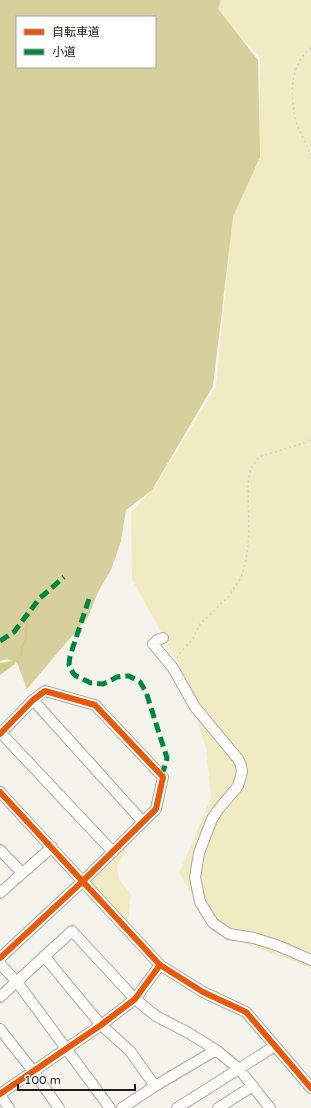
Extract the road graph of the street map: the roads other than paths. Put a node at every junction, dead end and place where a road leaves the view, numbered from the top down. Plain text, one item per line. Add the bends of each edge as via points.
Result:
1 (163, 638) dead end
2 (33, 700) junction
3 (1, 733) edge
4 (0, 792) edge
5 (143, 822) junction
6 (52, 847) junction
7 (0, 850) edge
8 (113, 852) junction
9 (22, 873) junction
10 (84, 881) junction
11 (0, 893) edge
12 (44, 956) junction
13 (0, 958) edge
14 (311, 960) edge
15 (0, 964) edge
16 (160, 965) junction
17 (17, 982) junction
18 (0, 997) edge
19 (135, 999) junction
20 (101, 1024) junction
21 (0, 1029) edge
22 (275, 1046) junction
23 (66, 1048) junction
24 (216, 1050) junction
25 (240, 1069) junction
26 (33, 1071) junction
27 (155, 1086) junction
28 (253, 1086) junction
29 (311, 1088) edge
30 (0, 1095) edge
31 (9, 1108) edge
32 (59, 1108) edge
33 (110, 1108) edge
34 (122, 1108) edge
35 (177, 1108) edge
36 (218, 1108) edge
37 (270, 1108) edge

1 - 14 street via 153,644 174,668 195,707 238,759 242,772 238,786 212,818 199,853 195,877 200,902 213,923 229,934 254,938
2 - 3 street
2 - 5 street
2 - 5 street via 45,691 95,705 163,777 156,810
3 - 8 street
4 - 6 street
5 - 8 street
6 - 9 street
6 - 10 street
7 - 9 street
8 - 10 street
9 - 11 street
10 - 13 street
10 - 16 street
12 - 17 street
12 - 19 street via 72,931
12 - 20 street
15 - 17 street
16 - 19 street
16 - 22 street via 203,992 246,1012
17 - 18 street
17 - 23 street
19 - 20 street
19 - 24 street via 156,1016
20 - 23 street
20 - 27 street via 130,1051
21 - 26 street
22 - 25 street
22 - 29 street
23 - 26 street
23 - 33 street
24 - 25 street
24 - 27 street
25 - 28 street
25 - 35 street
26 - 30 street
26 - 32 street
27 - 34 street
28 - 36 street
28 - 37 street
30 - 31 street

